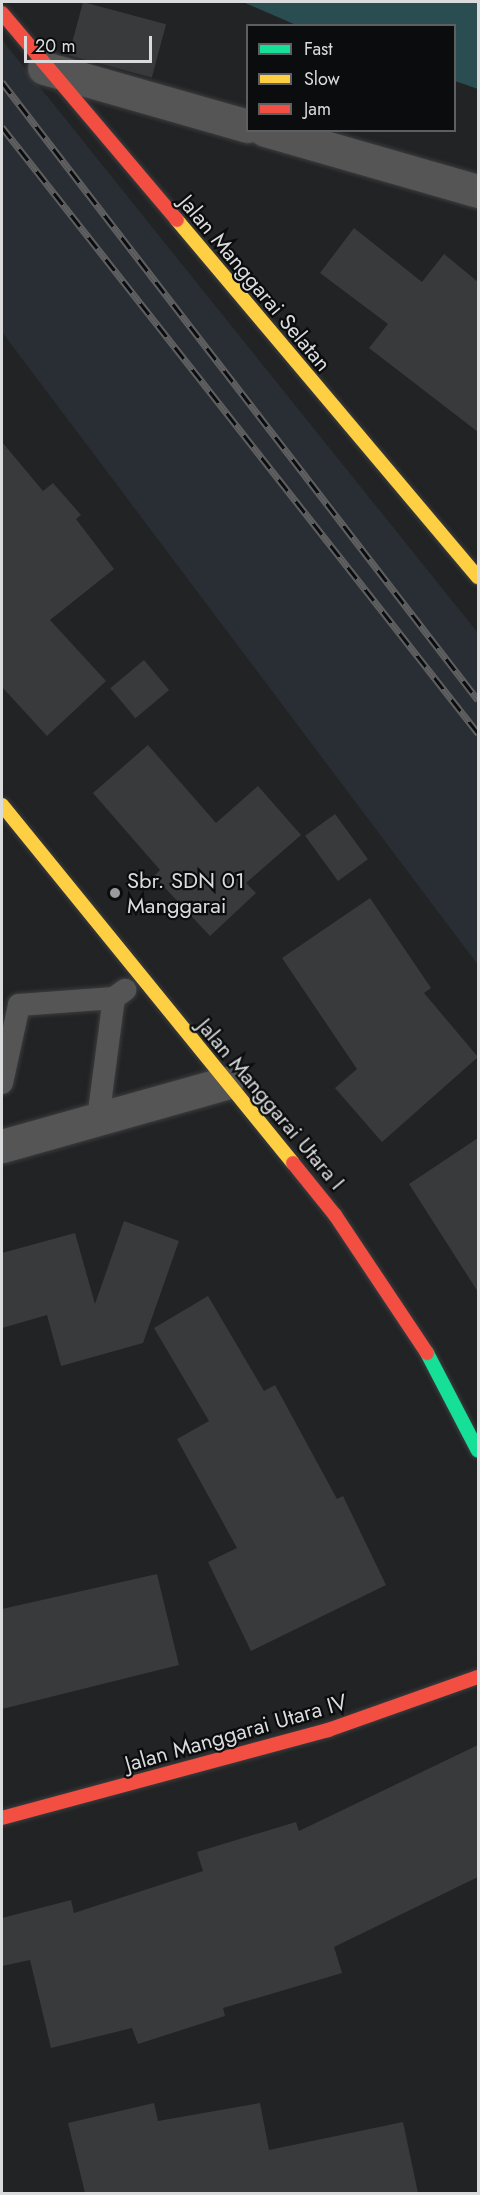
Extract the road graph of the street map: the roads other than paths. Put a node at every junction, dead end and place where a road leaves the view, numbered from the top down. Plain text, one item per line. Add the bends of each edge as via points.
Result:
1 (2, 13) edge
2 (44, 68) junction
3 (246, 125) edge
4 (272, 132) edge
5 (478, 190) edge
6 (478, 577) edge
7 (2, 805) edge
8 (141, 978) junction
9 (114, 998) junction
10 (2, 1083) edge
11 (226, 1083) junction
12 (98, 1119) junction
13 (2, 1146) edge
14 (478, 1451) edge
15 (478, 1677) edge
16 (2, 1818) edge

1 - 2 street, Jalan Manggarai Selatan
2 - 3 street
2 - 6 street, Jalan Manggarai Selatan
4 - 5 street
7 - 8 street, Jalan Manggarai Utara I
8 - 9 lane
8 - 11 street, Jalan Manggarai Utara I
9 - 10 lane via 19,1005
9 - 12 lane
11 - 12 street
11 - 14 street, Jalan Manggarai Utara I via 335,1215 426,1351
12 - 13 street
15 - 16 street, Jalan Manggarai Utara IV via 328,1730

